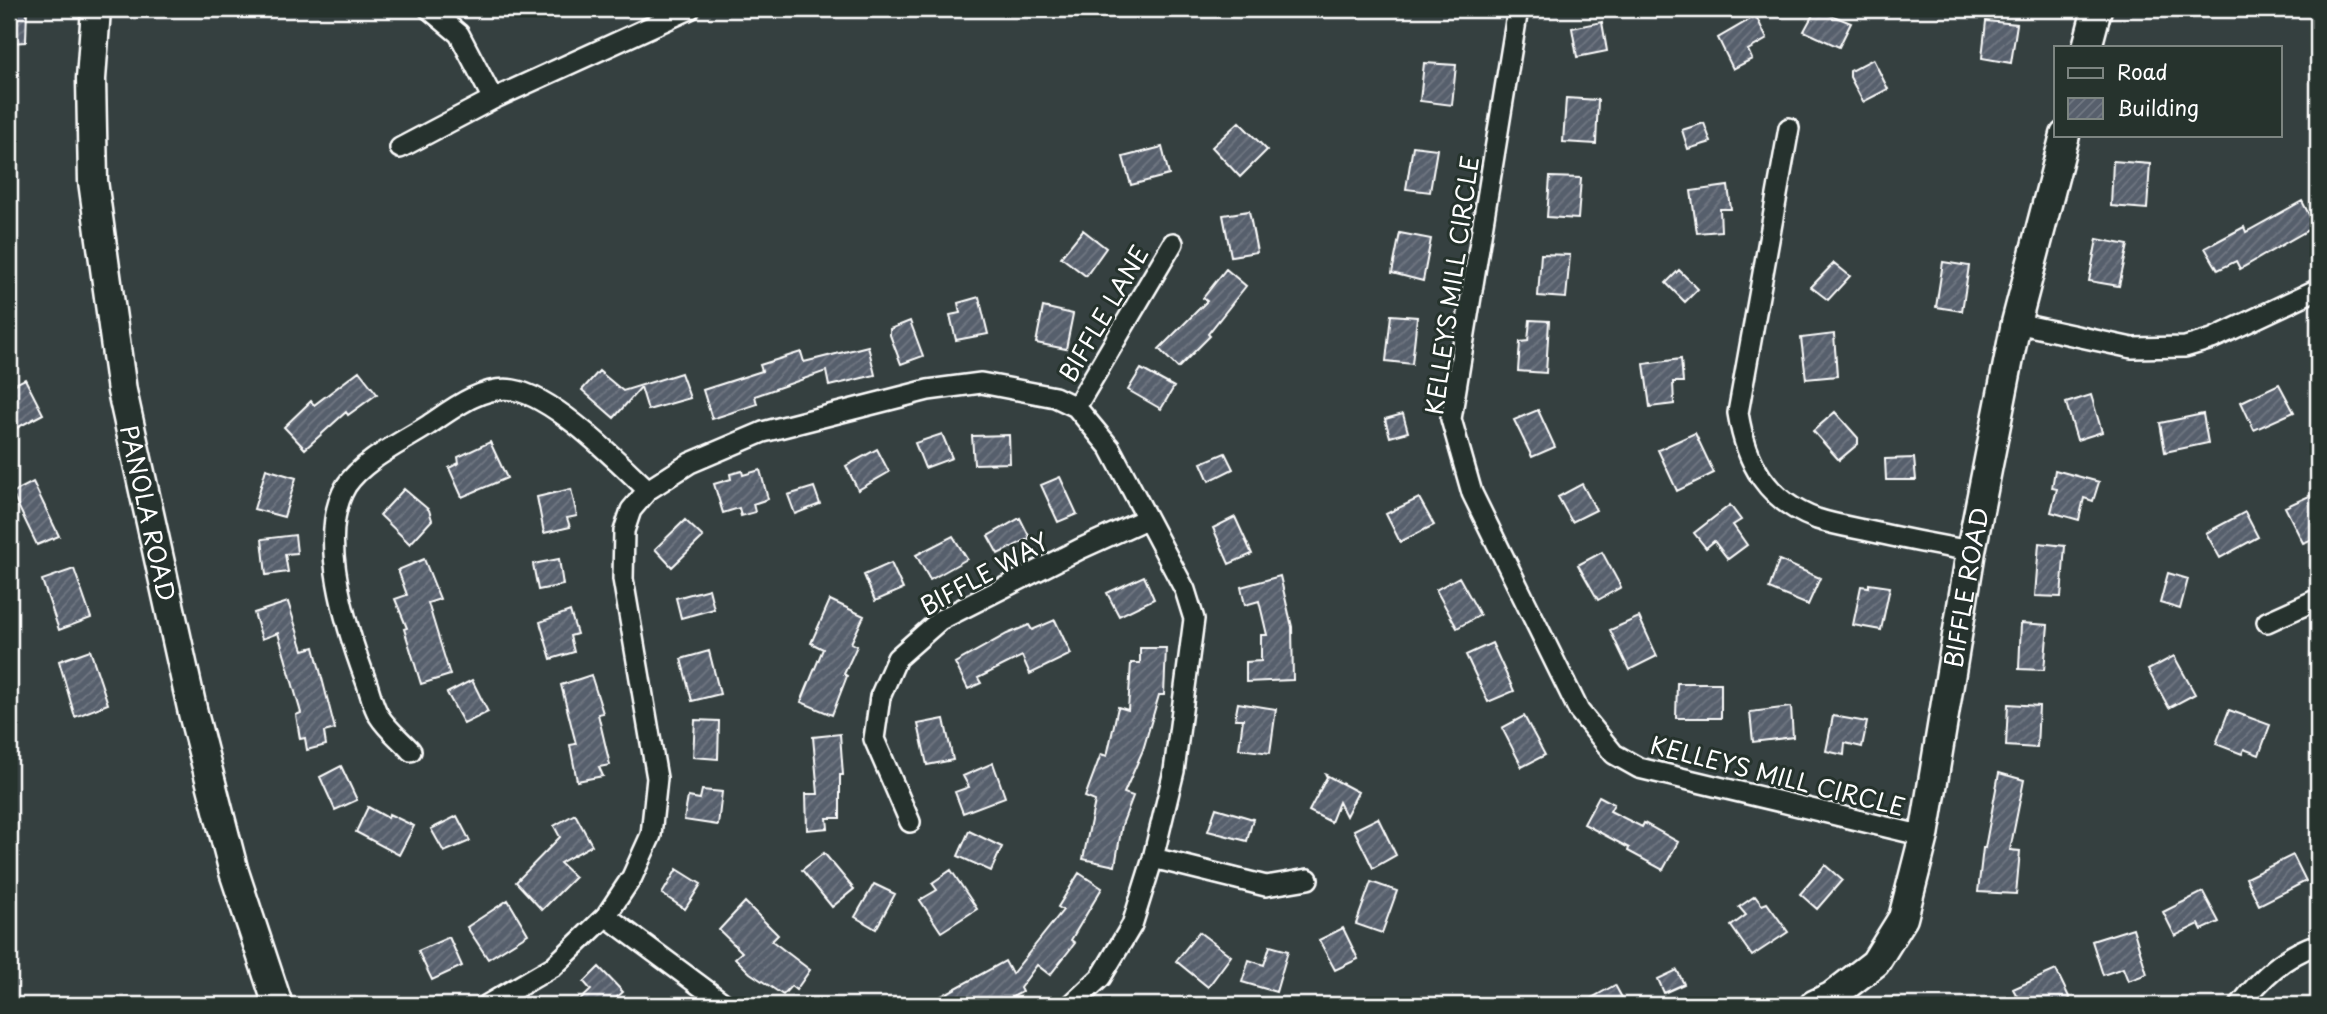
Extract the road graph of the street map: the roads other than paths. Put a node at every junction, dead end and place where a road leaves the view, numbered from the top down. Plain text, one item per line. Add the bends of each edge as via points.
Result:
1 (96, 9) edge
2 (429, 9) edge
3 (690, 9) edge
4 (1518, 9) edge
5 (2097, 9) edge
6 (2087, 46) edge
7 (493, 99) junction
8 (1789, 128) dead end
9 (2065, 136) edge
10 (400, 148) dead end
11 (1172, 243) dead end
12 (2318, 289) edge
13 (2016, 323) junction
14 (1076, 407) junction
15 (648, 490) junction
16 (1146, 519) junction
17 (1970, 551) junction
18 (2318, 599) edge
19 (2267, 622) dead end
20 (411, 751) dead end
21 (910, 822) dead end
22 (1924, 836) junction
23 (1153, 858) junction
24 (1308, 879) dead end
25 (606, 916) junction
26 (2318, 944) edge
27 (1828, 1002) edge
28 (278, 1005) edge
29 (487, 1005) edge
30 (726, 1005) edge
31 (1070, 1005) edge
32 (2240, 1005) edge

1 - 28 main road, PANOLA ROAD via 91,79 93,181 122,391 193,713 234,872
2 - 7 street via 459,34
3 - 7 street
4 - 22 street, KELLEYS MILL CIRCLE via 1451,419 1472,493 1490,530 1579,711 1614,754 1639,768
5 - 6 main road
7 - 10 street
8 - 17 street via 1738,413 1742,441 1753,467 1792,507 1818,519
9 - 13 main road, BIFFLE ROAD
11 - 14 street, BIFFLE LANE
12 - 13 street via 2212,339 2185,346 2132,348
13 - 17 main road, BIFFLE ROAD
14 - 15 street via 1055,397 981,383 928,390 763,432 691,463
14 - 16 street via 1110,448
15 - 20 street via 571,422 540,400 512,390 484,392 362,468 337,505 336,570 351,641 378,715
15 - 25 street via 631,510 624,531 623,579 657,778 651,835 632,877
16 - 21 street, BIFFLE WAY via 940,620 897,658 880,697 874,739
16 - 23 street via 1185,590 1194,619 1174,771
17 - 22 main road, BIFFLE ROAD
18 - 19 street
22 - 27 main road, BIFFLE ROAD via 1903,918 1875,963
23 - 24 street via 1266,886
23 - 31 street via 1132,925 1101,977
25 - 29 street via 554,966
25 - 30 street
26 - 32 street via 2279,964

